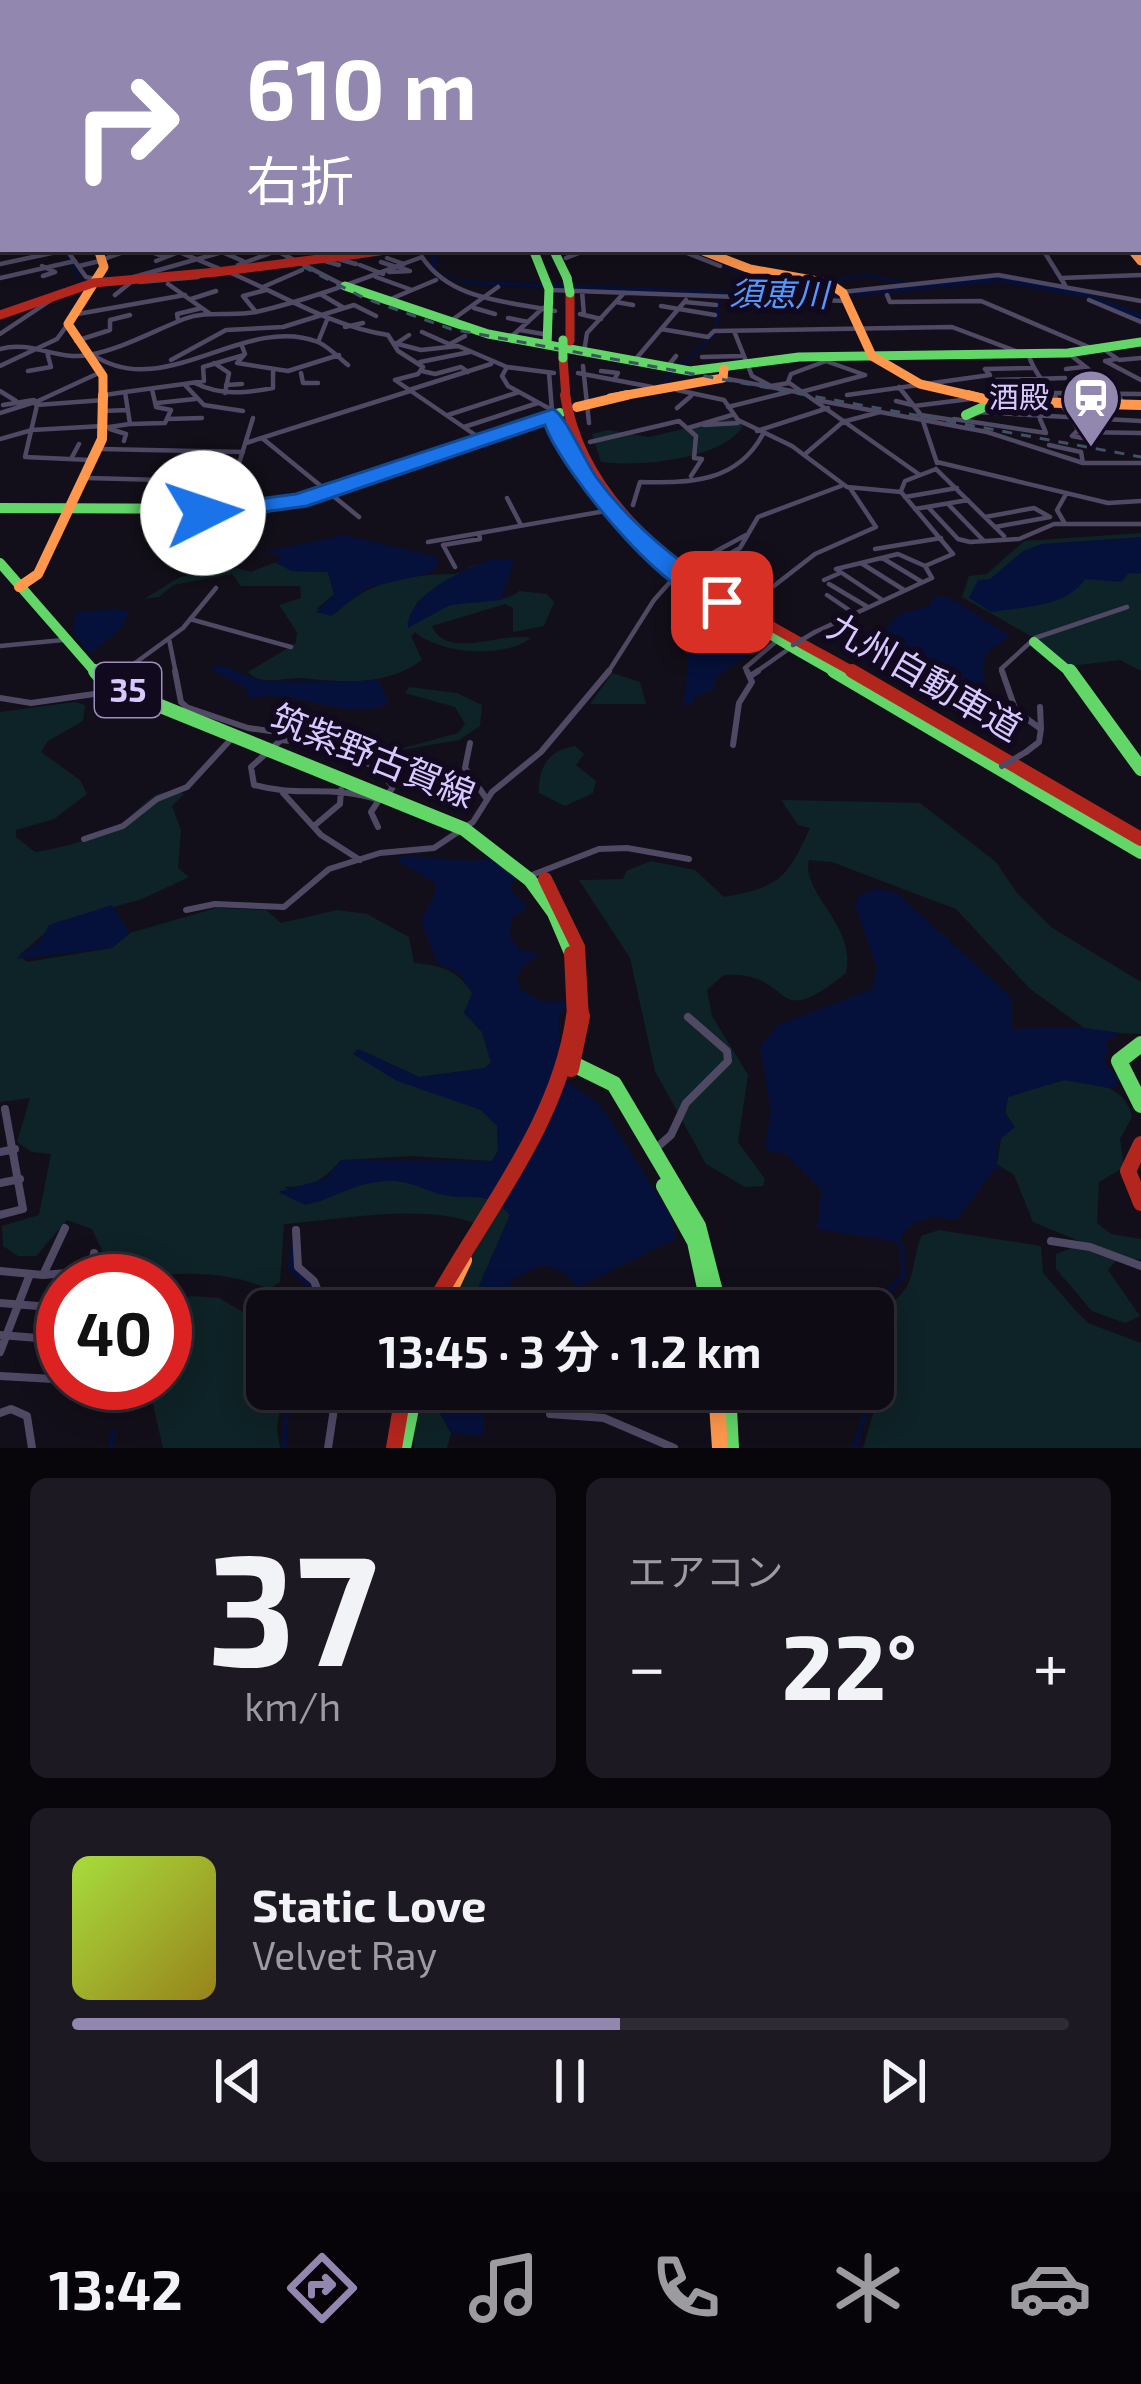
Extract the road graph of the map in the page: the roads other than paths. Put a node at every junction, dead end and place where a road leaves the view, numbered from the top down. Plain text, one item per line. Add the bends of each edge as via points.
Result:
1 (53, 252) edge
2 (68, 252) edge
3 (156, 252) edge
4 (175, 252) edge
5 (183, 252) edge
6 (272, 252) edge
7 (276, 252) edge
8 (364, 252) edge
9 (535, 252) edge
10 (551, 252) edge
11 (581, 252) edge
12 (685, 252) edge
13 (706, 252) edge
14 (1067, 252) edge
15 (223, 253) joint
16 (388, 253) edge
17 (408, 254) dead end
18 (102, 256) edge
19 (165, 257) junction
20 (356, 258) edge
21 (419, 258) junction
22 (566, 258) dead end
23 (340, 259) junction
24 (292, 260) junction
25 (15, 261) junction
26 (157, 261) dead end
27 (202, 261) junction
28 (73, 262) junction
29 (247, 262) junction
30 (1, 264) edge
31 (42, 266) junction
32 (400, 266) junction
33 (720, 266) dead end
34 (303, 267) junction
35 (24, 270) junction
36 (226, 270) junction
37 (186, 274) junction
38 (382, 274) junction
39 (1141, 275) edge
40 (43, 276) dead end
41 (0, 278) edge
42 (133, 280) junction
43 (436, 280) junction
44 (1063, 281) junction
45 (88, 283) junction
46 (167, 283) junction
47 (345, 286) junction
48 (498, 287) dead end
49 (561, 287) junction
50 (267, 288) junction
51 (178, 291) junction
52 (217, 291) dead end
53 (416, 291) junction
54 (624, 293) junction
55 (115, 295) dead end
56 (322, 295) junction
57 (887, 295) dead end
58 (52, 297) junction
59 (188, 297) junction
60 (844, 297) junction
61 (393, 298) junction
62 (485, 298) junction
63 (686, 300) junction
64 (1089, 300) dead end
65 (299, 302) junction
66 (616, 302) junction
67 (717, 302) junction
68 (1141, 302) edge
69 (633, 305) dead end
70 (661, 306) dead end
71 (344, 308) junction
72 (474, 308) junction
73 (549, 309) junction
74 (679, 309) junction
75 (206, 311) junction
76 (32, 313) junction
77 (256, 313) junction
78 (495, 314) dead end
79 (0, 315) edge
80 (47, 315) dead end
81 (130, 315) dead end
82 (716, 315) junction
83 (376, 316) dead end
84 (233, 317) junction
85 (323, 318) junction
86 (508, 318) dead end
87 (601, 319) junction
88 (69, 320) junction
89 (19, 321) junction
90 (449, 322) junction
91 (528, 322) junction
92 (1141, 322) edge
93 (363, 323) dead end
94 (34, 324) dead end
95 (241, 327) junction
96 (262, 328) junction
97 (342, 328) junction
98 (857, 328) junction
99 (661, 329) junction
100 (714, 331) junction
101 (734, 331) junction
102 (3, 332) edge
103 (422, 332) dead end
104 (23, 333) dead end
105 (515, 334) junction
106 (409, 335) dead end
107 (465, 336) dead end
108 (256, 338) junction
109 (57, 339) junction
110 (76, 341) junction
111 (557, 341) junction
112 (318, 342) junction
113 (1141, 342) edge
114 (395, 343) junction
115 (449, 345) junction
116 (242, 346) junction
117 (39, 348) junction
118 (713, 348) dead end
119 (1098, 348) junction
120 (0, 349) edge
121 (52, 350) junction
122 (421, 350) junction
123 (10, 352) dead end
124 (472, 352) junction
125 (1069, 353) junction
126 (90, 354) junction
127 (244, 355) junction
128 (339, 355) junction
129 (872, 356) junction
130 (412, 357) junction
131 (702, 357) dead end
132 (1141, 358) edge
133 (17, 359) junction
134 (822, 359) junction
135 (1116, 359) junction
136 (168, 361) junction
137 (743, 361) junction
138 (1030, 361) junction
139 (214, 363) junction
140 (495, 363) junction
141 (573, 363) junction
142 (629, 363) junction
143 (348, 365) dead end
144 (0, 366) edge
145 (421, 367) junction
146 (1084, 367) junction
147 (508, 368) junction
148 (28, 370) dead end
149 (250, 370) junction
150 (601, 370) dead end
151 (987, 370) junction
152 (101, 371) junction
153 (720, 371) junction
154 (228, 372) junction
155 (273, 372) junction
156 (468, 372) junction
157 (301, 373) junction
158 (551, 373) junction
159 (616, 376) junction
160 (1043, 379) junction
161 (1141, 380) edge
162 (195, 382) junction
163 (318, 383) dead end
164 (789, 383) junction
165 (123, 384) dead end
166 (184, 384) junction
167 (242, 384) dead end
168 (920, 384) junction
169 (226, 386) junction
170 (770, 386) junction
171 (898, 387) junction
172 (152, 388) junction
173 (662, 390) junction
174 (677, 390) junction
175 (1006, 390) junction
176 (0, 391) edge
177 (253, 391) junction
178 (409, 391) junction
179 (792, 391) junction
180 (1053, 391) junction
181 (124, 392) junction
182 (519, 392) junction
183 (803, 393) junction
184 (1141, 394) edge
185 (847, 395) dead end
186 (224, 396) junction
187 (695, 397) junction
188 (195, 398) junction
189 (1121, 399) junction
190 (816, 400) junction
191 (16, 401) junction
192 (257, 401) dead end
193 (896, 401) dead end
194 (37, 403) junction
195 (156, 403) junction
196 (538, 403) junction
197 (726, 403) junction
198 (1020, 403) junction
199 (1066, 404) junction
200 (2, 405) edge
201 (913, 405) junction
202 (1141, 405) edge
203 (580, 406) junction
204 (677, 408) dead end
205 (828, 408) junction
206 (128, 410) junction
207 (243, 410) dead end
208 (883, 411) junction
209 (967, 411) junction
210 (0, 413) edge
211 (555, 413) junction
212 (104, 415) junction
213 (732, 415) junction
214 (447, 416) junction
215 (921, 417) junction
216 (202, 418) dead end
217 (253, 418) dead end
218 (167, 419) junction
219 (1040, 419) junction
220 (1072, 420) junction
221 (1141, 421) edge
222 (845, 422) junction
223 (590, 423) dead end
224 (742, 423) junction
225 (130, 424) junction
226 (702, 424) junction
227 (464, 427) junction
228 (688, 428) junction
229 (32, 430) junction
230 (760, 433) junction
231 (1141, 434) edge
232 (262, 438) junction
233 (0, 439) edge
234 (481, 440) junction
235 (124, 441) dead end
236 (590, 442) dead end
237 (246, 443) junction
238 (79, 444) dead end
239 (1049, 445) dead end
240 (243, 452) junction
241 (98, 454) junction
242 (804, 455) junction
243 (59, 459) junction
244 (71, 459) junction
245 (1083, 463) junction
246 (1141, 463) edge
247 (936, 466) junction
248 (52, 472) dead end
249 (692, 476) dead end
250 (919, 476) junction
251 (87, 478) junction
252 (235, 482) junction
253 (848, 487) junction
254 (957, 488) junction
255 (327, 491) junction
256 (934, 492) junction
257 (1066, 494) junction
258 (903, 495) junction
259 (507, 499) dead end
260 (968, 500) junction
261 (1141, 501) edge
262 (948, 503) junction
263 (633, 505) dead end
264 (928, 507) junction
265 (0, 508) edge
266 (915, 509) junction
267 (70, 510) junction
268 (612, 510) junction
269 (224, 513) junction
270 (359, 517) dead end
271 (985, 517) junction
272 (1064, 523) junction
273 (1141, 524) edge
274 (521, 525) junction
275 (995, 527) junction
276 (479, 534) junction
277 (746, 535) junction
278 (1004, 536) junction
279 (941, 538) junction
280 (982, 540) junction
281 (428, 542) dead end
282 (875, 549) dead end
283 (882, 557) junction
284 (698, 561) dead end
285 (859, 562) junction
286 (0, 563) edge
287 (925, 566) junction
288 (455, 567) dead end
289 (680, 571) junction
290 (840, 573) junction
291 (922, 582) junction
292 (19, 587) junction
293 (216, 588) dead end
294 (904, 590) junction
295 (827, 595) dead end
296 (881, 599) junction
297 (866, 606) junction
298 (1127, 607) dead end
299 (852, 612) junction
300 (190, 619) junction
301 (63, 640) junction
302 (169, 640) junction
303 (788, 641) junction
304 (1034, 642) junction
305 (0, 646) edge
306 (291, 646) dead end
307 (751, 675) junction
308 (114, 685) junction
309 (0, 698) edge
310 (1040, 707) dead end
311 (184, 712) junction
312 (1041, 729) junction
313 (312, 736) dead end
314 (233, 737) junction
315 (470, 743) dead end
316 (733, 745) dead end
317 (268, 748) junction
318 (1002, 766) junction
319 (1141, 770) edge
320 (345, 785) junction
321 (283, 793) junction
322 (388, 795) junction
323 (486, 798) junction
324 (314, 826) junction
325 (378, 827) dead end
326 (466, 827) junction
327 (1133, 837) edge
328 (84, 839) dead end
329 (1141, 852) edge
330 (689, 859) dead end
331 (364, 860) junction
332 (535, 874) junction
333 (186, 910) dead end
334 (688, 1017) dead end
335 (1141, 1044) edge
336 (570, 1064) junction
337 (1141, 1105) edge
338 (5, 1109) dead end
339 (4, 1121) edge
340 (1141, 1144) edge
341 (15, 1149) junction
342 (0, 1152) edge
343 (650, 1152) junction
344 (20, 1179) junction
345 (0, 1183) edge
346 (1141, 1203) edge
347 (489, 1209) junction
348 (0, 1215) edge
349 (65, 1228) dead end
350 (296, 1230) dead end
351 (1051, 1241) dead end
352 (53, 1254) edge
353 (1141, 1266) edge
354 (0, 1271) edge
355 (30, 1274) junction
356 (36, 1274) edge
357 (318, 1290) edge
358 (442, 1290) edge
359 (450, 1290) edge
360 (708, 1290) edge
361 (715, 1290) edge
362 (0, 1304) edge
363 (18, 1305) junction
364 (36, 1306) edge
365 (3, 1336) edge
366 (36, 1338) edge
367 (0, 1352) edge
368 (0, 1376) edge
369 (36, 1378) edge
370 (334, 1410) edge
371 (402, 1410) edge
372 (409, 1410) edge
373 (717, 1410) edge
374 (729, 1410) edge
375 (0, 1413) edge
376 (550, 1414) dead end
377 (32, 1448) edge
378 (328, 1448) edge
379 (398, 1448) edge
380 (674, 1448) edge
381 (720, 1448) edge
382 (731, 1448) edge

1 - 25 street
2 - 28 street
3 - 19 street
4 - 19 street
5 - 27 street
6 - 29 street
7 - 24 street
8 - 23 street
9 - 49 main road
10 - 49 main road, 九州自動車道
11 - 22 street
12 - 33 street
13 - 60 main road
14 - 44 street via 1045,253
15 - 27 street
15 - 29 street
16 - 20 main road
16 - 23 street
16 - 32 street
17 - 21 street
18 - 28 street
18 - 45 main road
19 - 26 street
20 - 23 street
20 - 23 street
20 - 36 main road, bridge
20 - 38 street
21 - 32 street
21 - 43 street
23 - 24 street
23 - 34 street
24 - 34 street
25 - 30 street
25 - 35 street
27 - 36 street
27 - 37 street
28 - 31 street
28 - 45 street
29 - 36 street
31 - 35 street
31 - 40 street via 55,272
32 - 38 street
32 - 38 street via 410,271
34 - 47 street
34 - 50 street
35 - 41 street
36 - 36 street via 284,266
36 - 37 main road
36 - 50 street
37 - 42 main road
37 - 46 street
37 - 51 street via 189,285
38 - 47 street
38 - 53 street
39 - 44 street
42 - 45 main road
42 - 46 street
42 - 55 street
43 - 53 street
43 - 62 street
44 - 60 street via 968,274
44 - 68 street
45 - 58 main road
45 - 88 main road
46 - 51 street
47 - 56 street
47 - 61 main road
48 - 62 street
49 - 54 street
49 - 73 main road
49 - 87 street via 582,315
49 - 111 main road, 九州自動車道
50 - 65 street
50 - 77 street via 243,296
51 - 59 street
52 - 59 street
53 - 61 street
54 - 63 street
54 - 66 street
56 - 65 street
56 - 71 street
57 - 119 street via 890,302 981,301
58 - 76 street
58 - 79 main road
59 - 75 street
59 - 88 street
60 - 67 street
60 - 98 main road
61 - 90 main road
62 - 72 street
62 - 73 street
63 - 67 street
63 - 74 street
64 - 92 street
65 - 77 street
65 - 85 street
66 - 69 street
66 - 87 street
67 - 82 street
70 - 74 street
71 - 83 street via 357,305
71 - 85 street
72 - 78 street
72 - 90 street
73 - 91 street
73 - 111 main road
74 - 82 street
74 - 99 street
75 - 84 street
75 - 126 street
76 - 80 street
76 - 89 street
77 - 84 street
81 - 110 street
82 - 100 street
84 - 95 street
85 - 96 street
85 - 97 street
85 - 112 street
86 - 91 street
87 - 141 street
88 - 109 street
88 - 110 main road
89 - 94 street
89 - 102 street
90 - 105 main road
91 - 105 street
93 - 97 street
95 - 96 street
95 - 136 street
96 - 108 street
97 - 114 street via 380,331
98 - 101 street
98 - 129 main road
98 - 138 street via 952,327
99 - 100 street via 708,337
99 - 142 street
100 - 101 street
101 - 137 street
102 - 104 street
103 - 115 street
105 - 111 main road
106 - 114 street
107 - 115 street
108 - 112 street
108 - 116 street
109 - 117 street
109 - 121 street
110 - 126 main road
111 - 141 main road, 九州自動車道, bridge
111 - 141 main road
112 - 128 street
113 - 119 main road
114 - 122 street
114 - 130 street
115 - 122 street
115 - 124 street
116 - 127 street
116 - 136 street
117 - 120 street
117 - 121 street
117 - 133 street
118 - 153 street
119 - 125 main road
119 - 135 street
121 - 126 street
121 - 148 street via 45,353 51,368
122 - 130 street
123 - 133 street
124 - 140 street
124 - 145 street
125 - 138 main road
125 - 146 street
126 - 136 street via 129,370
126 - 152 main road
127 - 139 street
127 - 149 street via 237,364
128 - 143 street
128 - 157 street
129 - 134 main road
129 - 151 main road
129 - 168 main road
130 - 145 street
131 - 153 street
132 - 135 street
133 - 144 street
134 - 137 main road
134 - 164 street via 791,374
134 - 183 street via 865,375
135 - 161 street via 1105,361
137 - 153 main road
137 - 170 street
138 - 151 main road
138 - 160 street
139 - 154 street
139 - 162 street
140 - 147 street
140 - 156 street
141 - 142 main road
141 - 158 street
141 - 159 street
141 - 203 street
141 - 327 main road, 九州自動車道 via 564,402 583,456 652,538 793,636
142 - 153 main road
142 - 159 street
145 - 156 street
145 - 178 street via 395,380
146 - 160 street
146 - 189 street
147 - 158 street
147 - 182 street via 502,378
149 - 154 street
149 - 155 street
150 - 159 street
151 - 160 street
151 - 168 street
151 - 175 street
152 - 194 street
152 - 212 main road
153 - 170 street
153 - 174 main road
153 - 197 street
154 - 169 street
155 - 157 street
155 - 177 street via 273,388
156 - 178 street
157 - 163 street via 303,383
158 - 211 street
159 - 173 street
160 - 180 street
162 - 166 street
162 - 186 street
164 - 170 street
164 - 183 street
165 - 181 street
166 - 172 street
166 - 188 street
167 - 169 street
168 - 171 street
168 - 209 main road
169 - 186 street
170 - 179 street
171 - 185 street
171 - 201 street
172 - 181 street
172 - 195 street
173 - 174 main road
173 - 203 main road
174 - 187 street
175 - 180 street
175 - 198 street
176 - 191 street
177 - 186 street
177 - 192 street
178 - 214 street
178 - 232 street
179 - 183 street
179 - 197 street
180 - 189 street
180 - 199 street
181 - 206 street
181 - 212 street
182 - 196 street
182 - 214 street
183 - 190 street
184 - 189 street
187 - 197 street
187 - 204 street
188 - 195 street
188 - 207 street
189 - 199 main road
189 - 202 main road
190 - 205 street
190 - 208 street
191 - 194 street
191 - 200 street
193 - 201 street
194 - 210 street
194 - 212 street
194 - 229 street
195 - 218 street via 170,410
196 - 211 street
196 - 227 street
197 - 213 street
198 - 199 main road
198 - 209 main road via 992,401
199 - 220 street
201 - 209 street
201 - 215 street
203 - 223 street
205 - 222 street
205 - 230 street
206 - 212 street
206 - 225 street
208 - 215 street
208 - 222 street
209 - 215 street
209 - 219 street
209 - 219 street via 1046,434
211 - 234 main road
211 - 268 main road via 568,448
212 - 225 street
212 - 229 street
212 - 235 street
212 - 241 main road
213 - 224 street
213 - 226 street
214 - 227 street
215 - 245 street
215 - 247 street
216 - 218 street
217 - 237 street
218 - 225 street
219 - 220 street
220 - 221 street
220 - 231 street via 1072,435
222 - 242 street
222 - 250 street
224 - 226 street
224 - 230 street
226 - 228 street
227 - 234 street
228 - 236 street via 662,421
228 - 249 street via 696,436 694,458 702,459
229 - 233 street
229 - 243 street via 25,458
230 - 242 street
230 - 263 street via 746,463 688,484 640,482
232 - 237 street
232 - 255 street
234 - 255 main road
237 - 240 street
238 - 244 street
239 - 245 street via 1081,452
240 - 241 street
240 - 252 street
241 - 244 street
241 - 251 main road
242 - 253 street
243 - 244 street
243 - 248 street
245 - 246 street
247 - 250 street
247 - 254 street
247 - 257 street
250 - 256 street
250 - 258 street via 904,481
251 - 252 street
251 - 267 main road
252 - 269 street
253 - 258 street
253 - 277 street via 765,514
253 - 277 street via 877,527 815,554 761,596 707,566 740,548
254 - 256 street
254 - 260 street
255 - 269 main road
255 - 270 street
256 - 258 street
257 - 261 street
257 - 272 street via 1057,510
258 - 266 street
259 - 274 street
260 - 262 street
260 - 271 street
262 - 264 street
262 - 280 street
264 - 266 street
264 - 280 street via 958,539
265 - 267 main road
266 - 279 street
267 - 269 main road
267 - 292 main road via 38,574
268 - 274 street
268 - 289 main road
271 - 275 street
271 - 275 street via 1034,508 1050,517
272 - 273 street
272 - 278 street via 1019,539
274 - 276 street
275 - 278 street
276 - 281 street
276 - 288 street via 443,545
277 - 284 street
278 - 280 street
279 - 282 street
279 - 287 street via 953,554
283 - 285 street
283 - 287 street via 902,554
283 - 291 street
285 - 290 street via 838,567
285 - 294 street
286 - 292 main road, 筑紫野古賀線 / 35
287 - 291 street via 932,578
289 - 303 main road
289 - 323 street via 598,688 542,752
290 - 296 street
290 - 297 street via 826,582
291 - 294 street
292 - 301 main road, 筑紫野古賀線 / 35
292 - 308 main road, 筑紫野古賀線 / 35
293 - 300 street
294 - 296 street
295 - 299 street
296 - 297 street
297 - 299 street
298 - 304 street
299 - 303 street, bridge
300 - 302 street
300 - 306 street
301 - 305 street
301 - 308 main road, 筑紫野古賀線 / 35
302 - 308 street
302 - 311 street
303 - 307 street
303 - 307 street via 749,661
303 - 318 main road
304 - 312 street via 1001,669 1016,711
304 - 319 main road via 1077,680
307 - 316 street
308 - 309 street via 31,703
308 - 311 main road, 筑紫野古賀線 / 35
310 - 312 street
311 - 313 street
311 - 314 main road, 筑紫野古賀線 / 35
311 - 317 main road, 筑紫野古賀線 / 35
312 - 318 street, bridge via 1039,742
314 - 317 main road, 筑紫野古賀線 / 35
314 - 328 street via 187,787
315 - 323 street via 465,768
317 - 320 main road, 筑紫野古賀線 / 35
317 - 321 street via 250,776 254,785
317 - 322 main road, 筑紫野古賀線 / 35
317 - 322 street via 280,740 346,750 382,771 393,787
318 - 327 main road
320 - 321 street
320 - 322 main road, 筑紫野古賀線 / 35
320 - 324 street via 340,804
320 - 325 street via 379,800 370,812
321 - 324 street
322 - 326 main road, 筑紫野古賀線 / 35
323 - 326 street
324 - 331 street via 345,855
326 - 331 street via 434,848
326 - 332 main road, 筑紫野古賀線 / 35 via 505,844
327 - 329 main road
330 - 332 street via 586,849
331 - 333 street via 329,869 284,907
332 - 336 main road, 筑紫野古賀線 / 35 via 569,945 576,985
334 - 343 street via 728,1061
335 - 337 main road via 1119,1061
336 - 343 main road via 614,1084
336 - 347 main road, 筑紫野古賀線 / 35
336 - 360 main road via 606,1087 682,1216
338 - 339 street
339 - 341 street
340 - 346 main road via 1128,1171
341 - 342 street
341 - 344 street
343 - 361 main road via 698,1226
344 - 345 street
344 - 348 street via 23,1209
347 - 358 main road, 筑紫野古賀線 / 35
347 - 359 main road, 筑紫野古賀線 / 35
349 - 352 street
350 - 357 street via 298,1267
351 - 353 street
354 - 355 street
355 - 356 street
355 - 363 street
362 - 363 street
363 - 364 street
363 - 365 street
365 - 366 street
365 - 367 street
368 - 369 street
370 - 378 street
371 - 379 main road
372 - 379 main road
373 - 381 main road
374 - 382 main road
375 - 377 street via 27,1416
376 - 380 street via 604,1418

